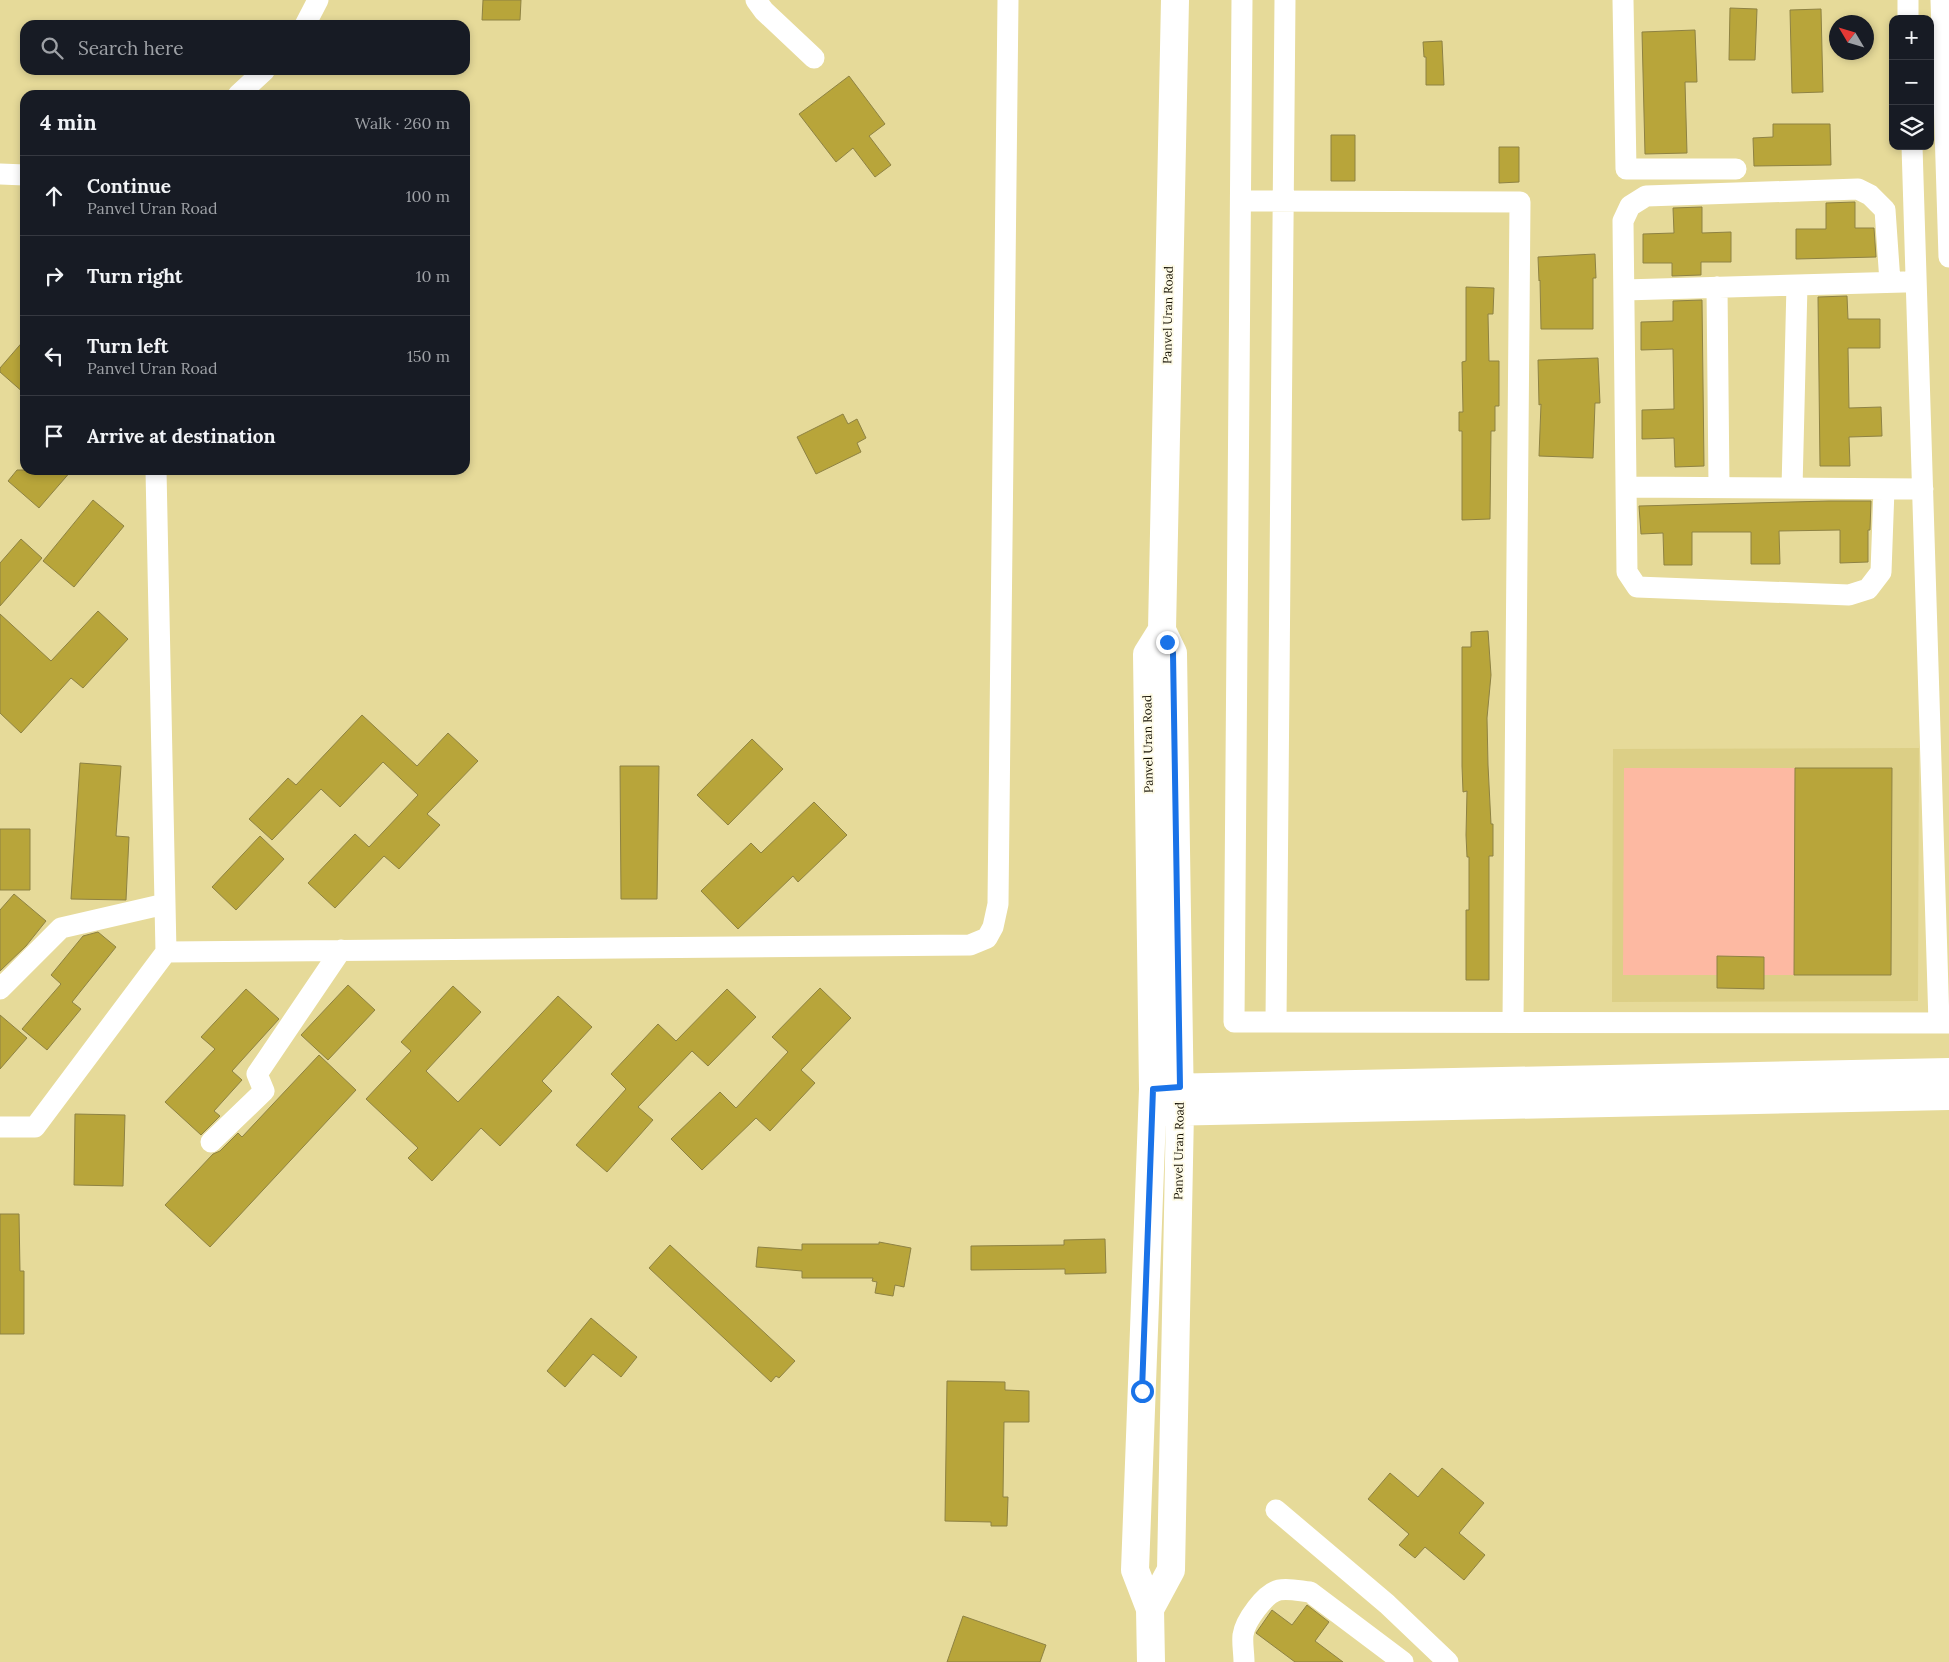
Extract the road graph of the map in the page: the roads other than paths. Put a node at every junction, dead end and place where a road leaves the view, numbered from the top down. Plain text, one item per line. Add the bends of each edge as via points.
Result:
1 (318, 0) edge
2 (756, 0) edge
3 (1008, 0) edge
4 (1175, 0) edge
5 (1242, 0) edge
6 (1285, 0) edge
7 (1623, 0) edge
8 (1908, 0) edge
9 (1941, 0) edge
10 (1908, 15) edge
11 (308, 20) edge
12 (814, 58) dead end
13 (260, 75) edge
14 (243, 90) edge
15 (1912, 150) edge
16 (1736, 169) dead end
17 (0, 174) edge
18 (20, 175) edge
19 (1241, 201) junction
20 (1283, 201) junction
21 (1949, 257) edge
22 (1917, 281) junction
23 (1890, 282) junction
24 (1797, 285) junction
25 (1717, 287) junction
26 (1624, 290) junction
27 (156, 475) edge
28 (1626, 487) junction
29 (1719, 487) junction
30 (1792, 488) junction
31 (1884, 489) junction
32 (1923, 489) junction
33 (1162, 630) junction
34 (165, 904) junction
35 (341, 950) junction
36 (166, 952) junction
37 (0, 989) edge
38 (1276, 1022) junction
39 (1513, 1022) junction
40 (1944, 1023) edge
41 (1949, 1072) edge
42 (1550, 1092) junction
43 (1949, 1096) edge
44 (1180, 1099) junction
45 (1152, 1100) junction
46 (0, 1127) edge
47 (211, 1142) dead end
48 (1276, 1510) dead end
49 (1150, 1609) junction
50 (1152, 1662) edge
51 (1244, 1662) edge
52 (1403, 1662) edge
53 (1448, 1662) edge

1 - 11 street
2 - 12 street
3 - 35 street via 998,904 987,938 970,945
4 - 33 main road, Panvel Uran Road
5 - 19 street
6 - 20 street
7 - 16 street via 1626,169
8 - 10 street
9 - 21 street
13 - 14 street
15 - 22 street
17 - 18 street
19 - 20 street
19 - 38 street via 1234,1022
20 - 38 street
20 - 39 street via 1520,202
22 - 23 street
22 - 32 street
23 - 24 street
23 - 26 street via 1885,210 1870,195 1858,189 1848,189 1646,196 1630,206 1623,221
24 - 25 street
24 - 30 street
25 - 26 street
25 - 29 street
26 - 28 street
27 - 34 street
28 - 29 street
28 - 31 street via 1627,572 1637,587 1849,595 1868,589 1882,572
29 - 30 street
30 - 31 street
31 - 32 street
32 - 40 street
33 - 44 main road, Panvel Uran Road via 1173,653
33 - 45 main road, Panvel Uran Road via 1147,654
34 - 36 street
34 - 37 street via 61,928
35 - 36 street
35 - 47 street via 257,1074 264,1091
36 - 46 street via 36,1127
38 - 39 street
39 - 40 street
41 - 42 main road
42 - 43 main road
42 - 44 main road
44 - 45 main road
44 - 49 main road, Panvel Uran Road via 1172,1570
45 - 49 main road, Panvel Uran Road via 1135,1570
48 - 53 street via 1387,1604
49 - 50 main road, Panvel Uran Road
51 - 52 street via 1243,1634 1249,1616 1277,1590 1310,1592

